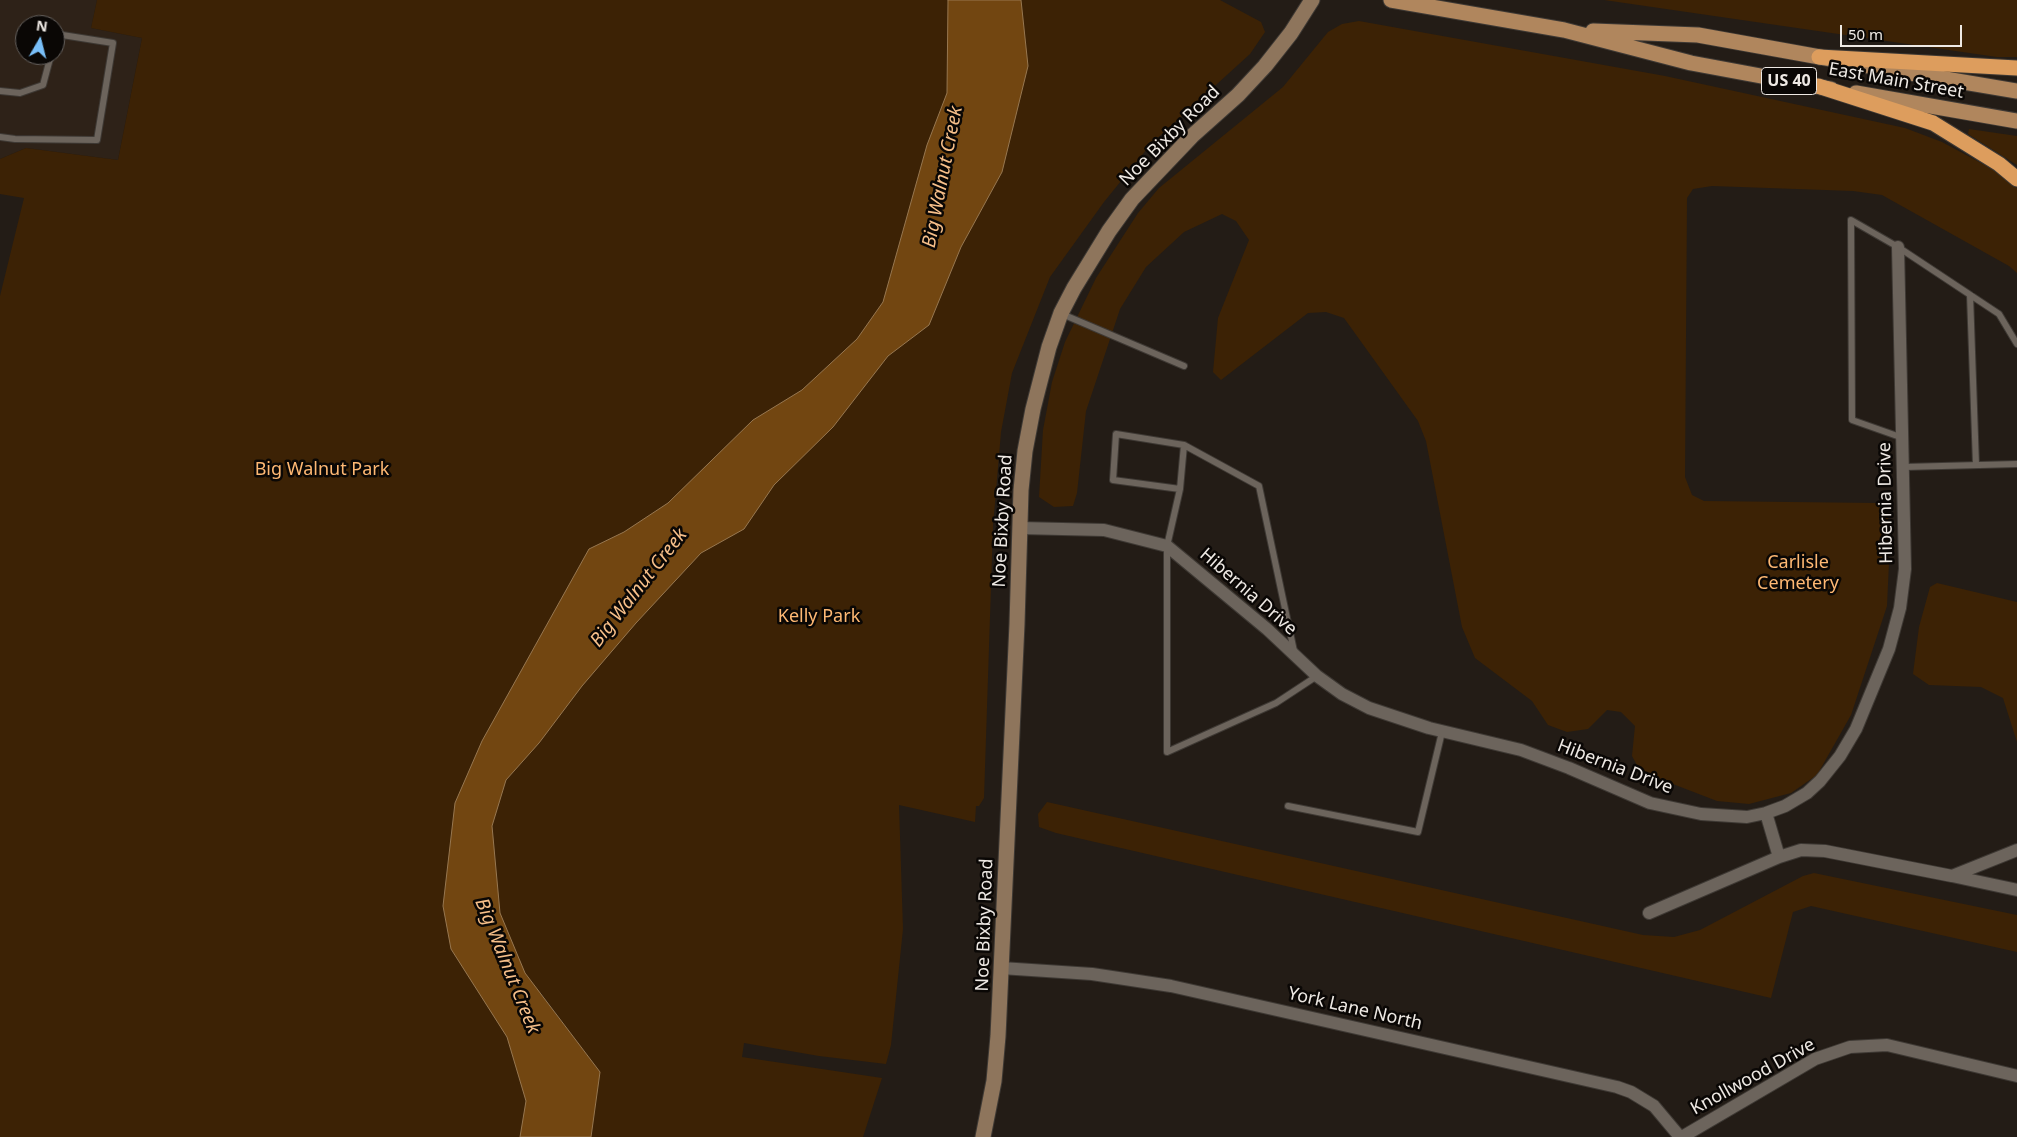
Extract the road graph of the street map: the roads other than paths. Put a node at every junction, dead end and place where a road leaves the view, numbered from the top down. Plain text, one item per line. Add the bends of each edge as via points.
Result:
1 (1312, 0) edge
2 (1391, 0) edge
3 (1564, 30) junction
4 (65, 35) edge
5 (1819, 57) junction
6 (48, 65) edge
7 (2017, 68) edge
8 (1818, 86) junction
9 (0, 91) edge
10 (2017, 91) edge
11 (2017, 121) edge
12 (0, 137) edge
13 (2017, 179) edge
14 (1898, 247) junction
15 (1970, 295) junction
16 (1061, 313) junction
17 (2017, 344) edge
18 (1184, 366) dead end
19 (1903, 438) junction
20 (1184, 445) junction
21 (2017, 464) edge
22 (1976, 465) junction
23 (1904, 467) junction
24 (1180, 490) junction
25 (1020, 528) junction
26 (1168, 546) junction
27 (1295, 656) junction
28 (1317, 676) junction
29 (1442, 732) junction
30 (1288, 806) dead end
31 (1766, 814) junction
32 (2017, 850) edge
33 (1779, 857) junction
34 (1952, 876) junction
35 (2017, 890) edge
36 (1649, 913) dead end
37 (1001, 968) junction
38 (2017, 1076) edge
39 (983, 1137) edge
40 (1681, 1137) edge

1 - 16 street, Noe Bixby Road via 1265,66 1132,199 1088,264
2 - 3 main road, East Main Street / US 40
3 - 5 main road, East Main Street / US 40 via 1698,35
3 - 8 main road, East Main Street / US 40 via 1691,64
4 - 12 lane via 113,43 96,140
5 - 7 highway
5 - 10 main road, East Main Street / US 40
6 - 9 lane via 43,85 20,93
8 - 11 main road, East Main Street / US 40
8 - 13 highway via 1933,124 1999,164
14 - 15 lane
14 - 19 street, Hibernia Drive
14 - 19 lane via 1851,220 1852,420
15 - 17 lane via 1999,314
15 - 22 lane
16 - 18 lane
16 - 25 street, Noe Bixby Road via 1033,409 1021,490
19 - 23 street, Hibernia Drive
20 - 24 lane
20 - 24 lane via 1116,434 1113,480
20 - 27 lane via 1259,486
21 - 22 lane
22 - 23 lane
23 - 31 street, Hibernia Drive via 1905,569 1900,608 1889,649 1856,729 1840,756 1807,793
24 - 26 lane
25 - 26 street, Hibernia Drive via 1104,530
25 - 37 street, Noe Bixby Road
26 - 27 street, Hibernia Drive via 1267,628
26 - 28 lane via 1167,752 1276,703
27 - 28 street, Hibernia Drive
28 - 29 street, Hibernia Drive via 1370,708
29 - 30 lane via 1418,832
29 - 31 street, Hibernia Drive via 1521,750 1650,803 1702,814 1747,817
31 - 33 street
32 - 34 street
33 - 34 street via 1801,850 1825,850
33 - 36 street
34 - 35 street
37 - 39 street, Noe Bixby Road via 994,1081
37 - 40 street, York Lane North via 1092,974 1171,986 1617,1087 1654,1106
38 - 40 street, Knollwood Drive via 1887,1045 1850,1047 1815,1059

